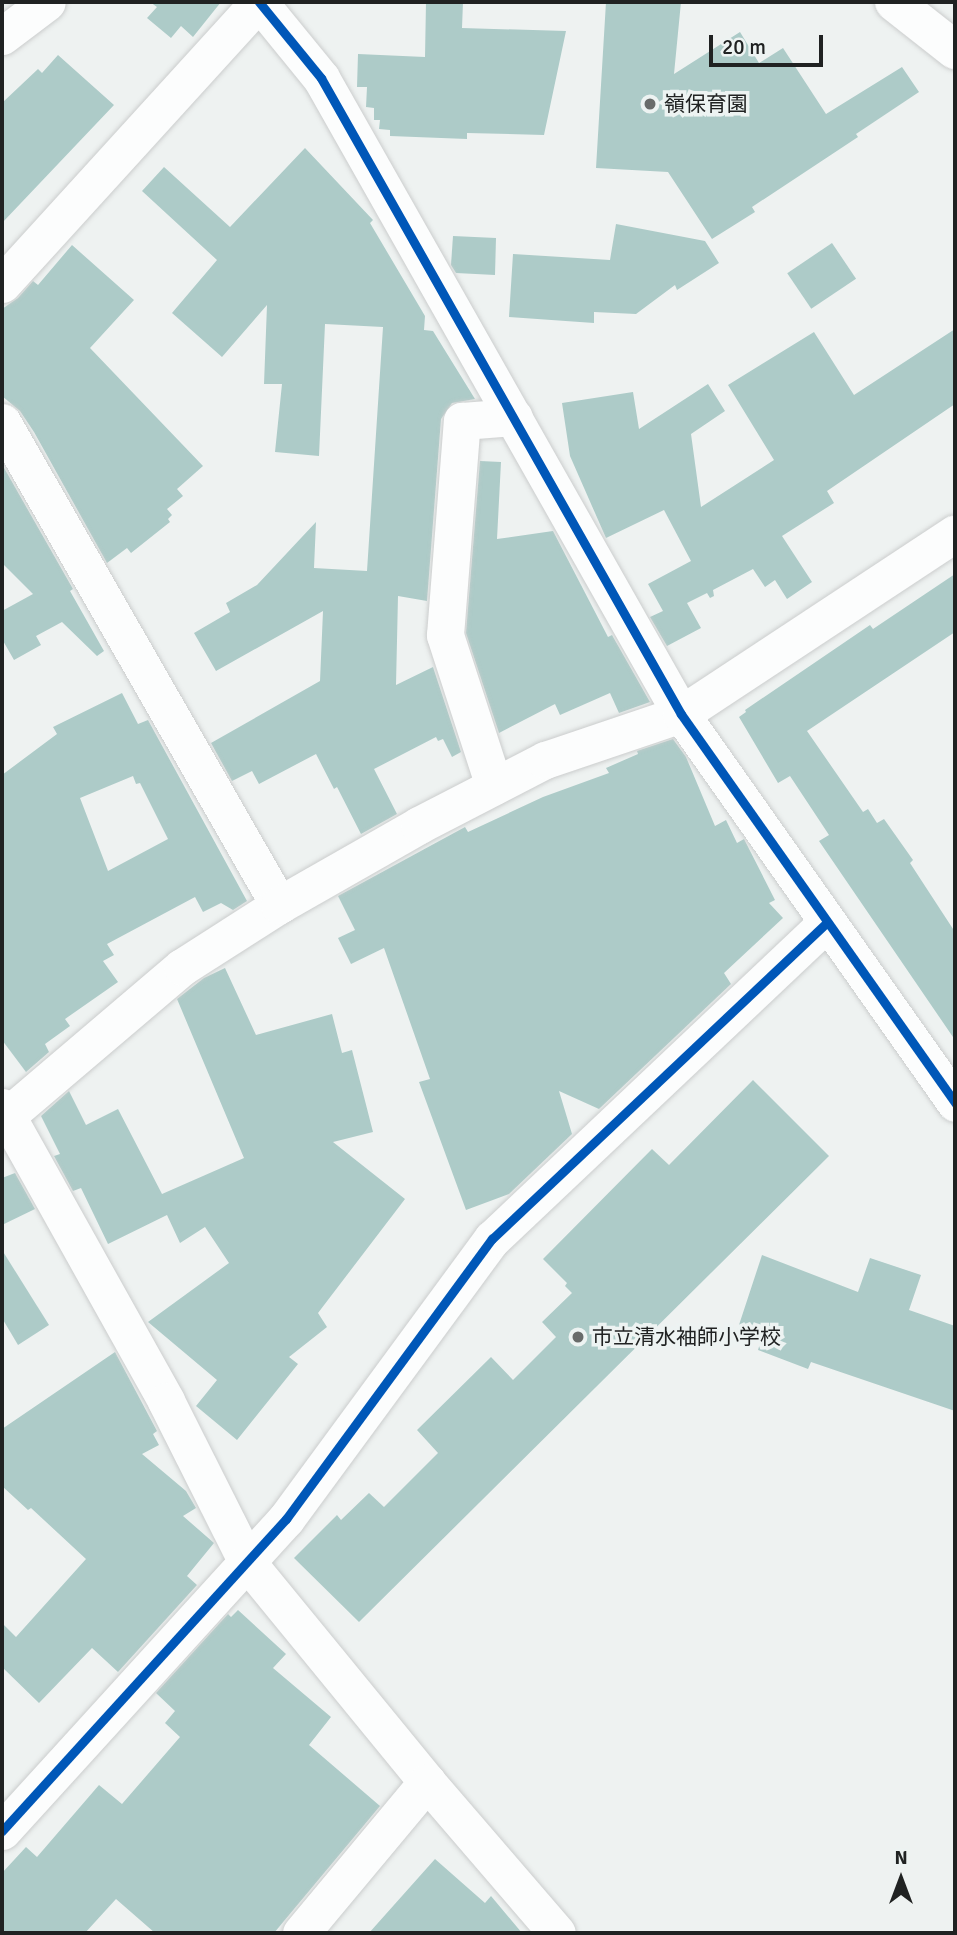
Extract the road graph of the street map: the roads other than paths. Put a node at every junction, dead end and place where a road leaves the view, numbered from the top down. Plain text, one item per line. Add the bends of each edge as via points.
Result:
1 (47, 2) edge
2 (259, 2) edge
3 (894, 2) edge
4 (2, 36) edge
5 (955, 50) edge
6 (2, 284) edge
7 (514, 416) junction
8 (2, 422) edge
9 (955, 533) edge
10 (681, 714) junction
11 (494, 786) junction
12 (279, 905) junction
13 (827, 922) junction
14 (955, 1102) edge
15 (4, 1114) edge
16 (247, 1562) junction
17 (427, 1782) junction
18 (2, 1831) edge
19 (301, 1933) edge
20 (557, 1933) edge

1 - 4 street
2 - 6 street
2 - 7 street via 321,78
3 - 5 main road
7 - 10 street
7 - 11 street via 463,421 445,635
8 - 12 street
9 - 10 street
10 - 11 street via 545,760
10 - 13 street
11 - 12 street
12 - 15 street via 182,967
13 - 14 street
13 - 16 street via 492,1239 286,1519
15 - 16 street via 166,1401
16 - 17 street
16 - 18 street
17 - 19 street
17 - 20 street

